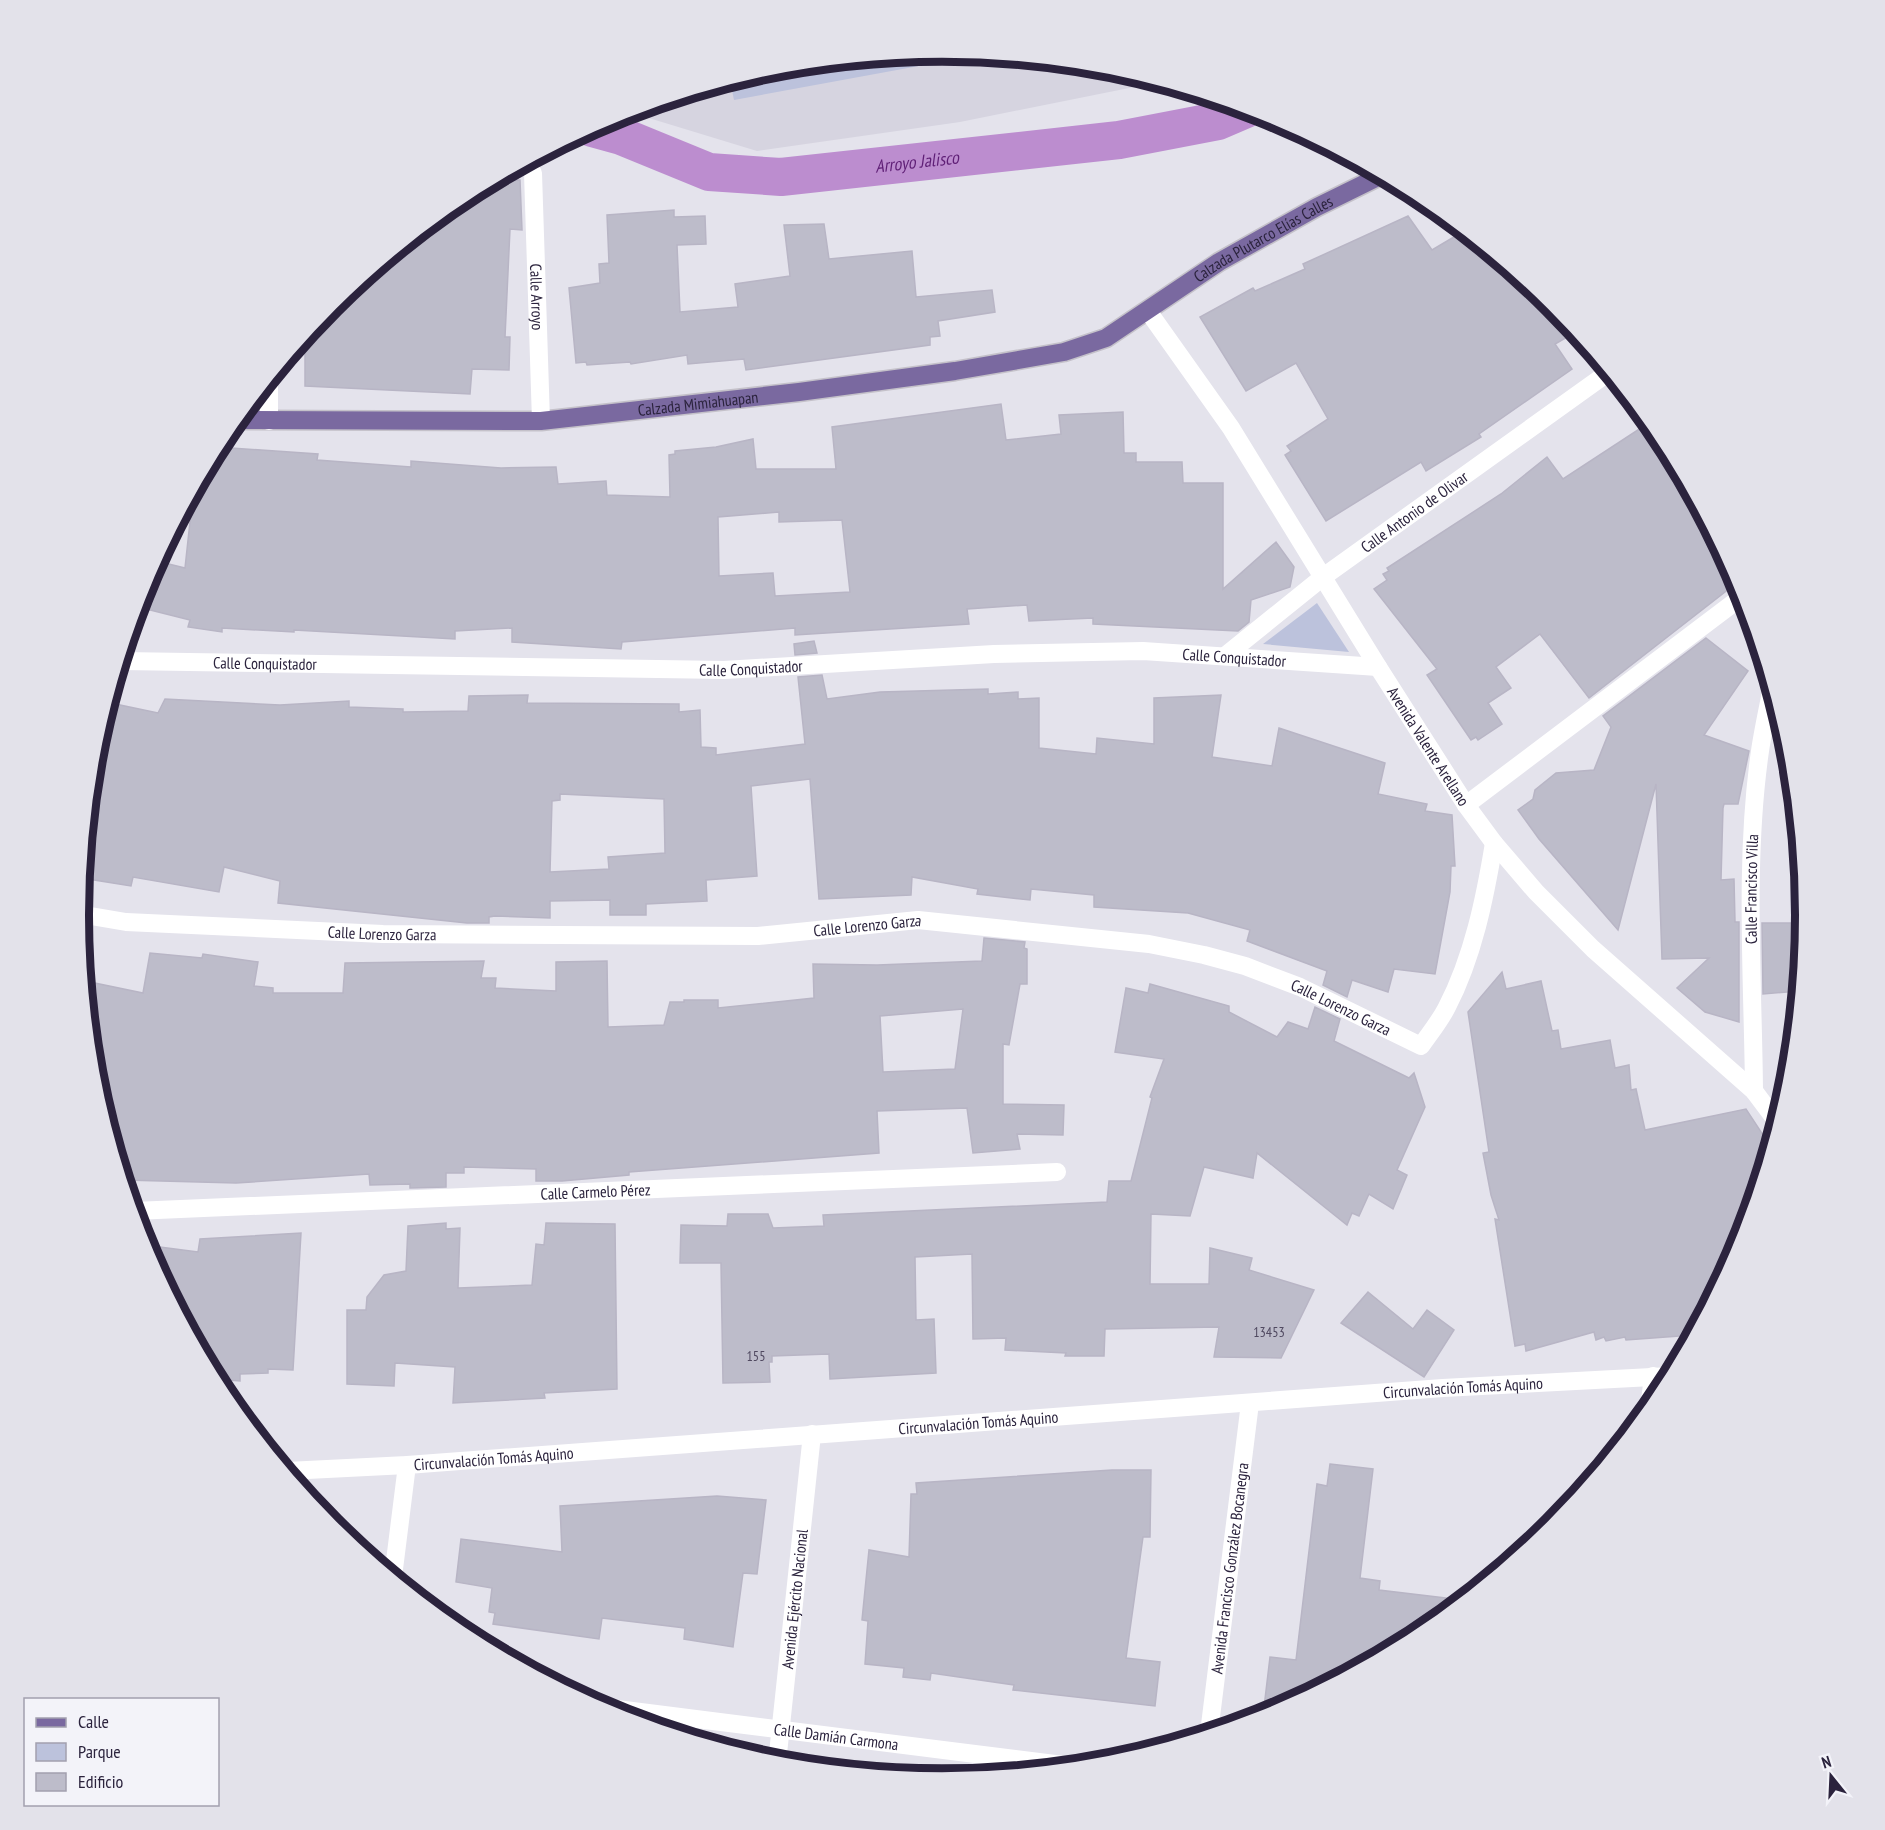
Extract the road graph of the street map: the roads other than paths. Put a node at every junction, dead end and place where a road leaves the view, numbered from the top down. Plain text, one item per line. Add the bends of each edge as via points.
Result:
1 (532, 173) dead end
2 (1374, 179) edge
3 (1148, 311) junction
4 (1604, 376) edge
5 (269, 390) edge
6 (247, 420) edge
7 (269, 421) junction
8 (541, 421) junction
9 (1323, 577) junction
10 (1736, 601) edge
11 (1225, 656) junction
12 (128, 661) edge
13 (1378, 667) junction
14 (1769, 703) edge
15 (1466, 805) junction
16 (1494, 843) junction
17 (89, 917) edge
18 (1754, 1091) junction
19 (1772, 1115) edge
20 (1057, 1173) dead end
21 (142, 1210) edge
22 (1660, 1376) edge
23 (1250, 1403) junction
24 (812, 1434) junction
25 (407, 1465) junction
26 (295, 1471) edge
27 (394, 1568) edge
28 (637, 1712) edge
29 (1210, 1725) edge
30 (781, 1730) junction
31 (778, 1752) edge
32 (1042, 1762) edge

1 - 8 street, Calle Arroyo
2 - 3 main road, Calzada Plutarco Elías Calles via 1219,262
3 - 8 main road, Calzada Mimiahuapan via 1106,338 1064,352 1021,360 799,392
3 - 9 street, Avenida Valente Arellano via 1231,428
4 - 9 street, Calle Antonio de Olivar
5 - 7 street
6 - 7 main road, Calzada Mimiahuapan
7 - 8 main road, Calzada Mimiahuapan
9 - 11 street, Calle Antonio de Olivar
9 - 13 street, Avenida Valente Arellano
10 - 15 street
11 - 12 street, Calle Conquistador via 1143,651 994,654 724,670
11 - 13 street, Calle Conquistador
13 - 15 street, Avenida Valente Arellano
14 - 18 street, Calle Francisco Villa via 1755,802
15 - 16 street, Avenida Valente Arellano
16 - 17 street, Calle Lorenzo Garza via 1486,891 1462,970 1447,1008 1421,1046 1299,987 1204,955 1149,944 918,920 758,936 383,934 126,922
16 - 18 street, Avenida Valente Arellano via 1593,949
18 - 19 street, Avenida Valente Arellano
20 - 21 street, Calle Carmelo Pérez
22 - 23 street, Circunvalación Tomás Aquino
23 - 24 street, Circunvalación Tomás Aquino
23 - 29 street, Avenida Francisco González Bocanegra
24 - 25 street, Circunvalación Tomás Aquino
24 - 30 street, Avenida Ejército Nacional
25 - 26 street, Circunvalación Tomás Aquino
25 - 27 street
28 - 30 street, Calle Damián Carmona
30 - 31 street, Avenida Ejército Nacional
30 - 32 street, Calle Damián Carmona

